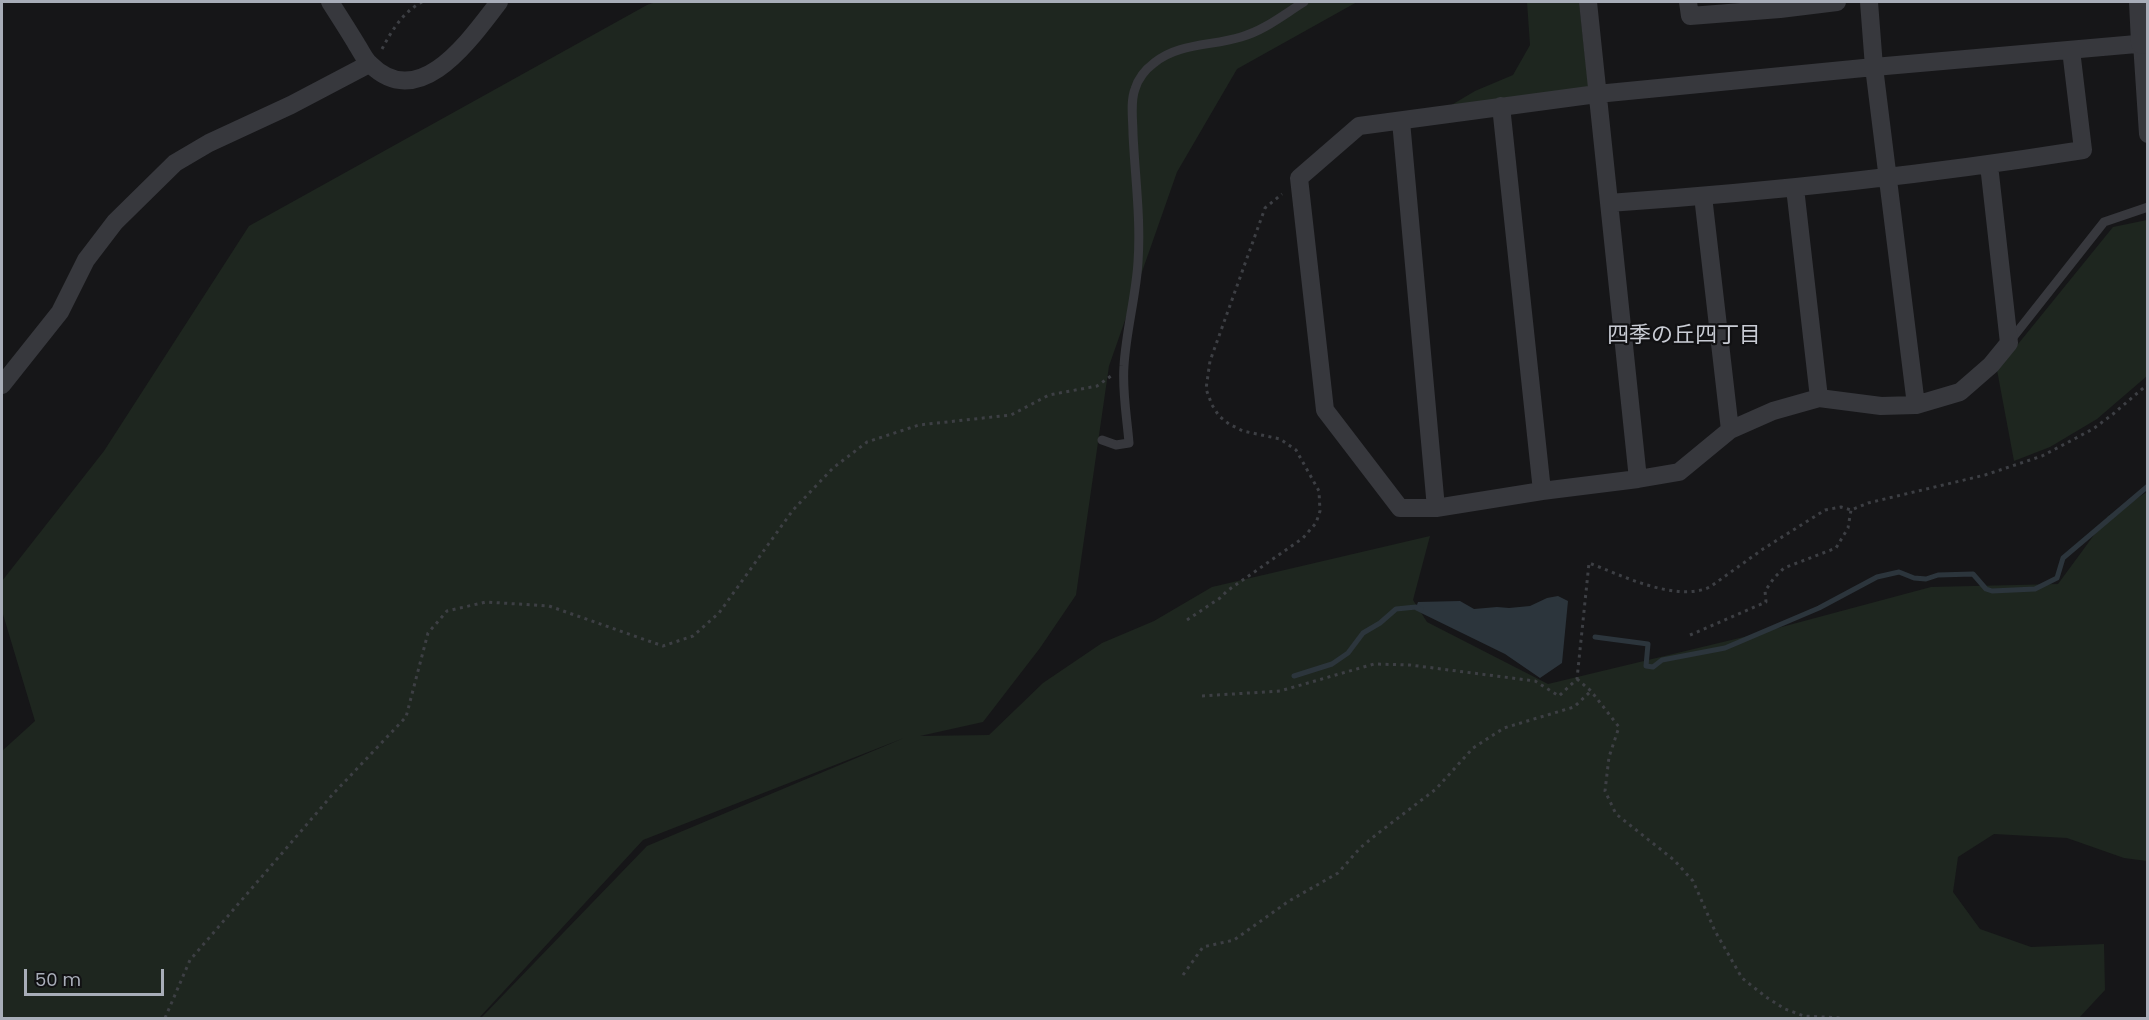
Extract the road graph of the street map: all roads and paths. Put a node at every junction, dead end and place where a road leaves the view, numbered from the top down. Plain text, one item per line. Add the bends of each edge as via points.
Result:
1 (330, 2) edge
2 (422, 2) edge
3 (499, 2) edge
4 (1304, 2) edge
5 (1588, 2) edge
6 (1688, 2) edge
7 (1837, 2) edge
8 (1869, 2) edge
9 (2140, 2) edge
10 (1780, 5) edge
11 (2145, 43) edge
12 (2071, 50) junction
13 (369, 64) junction
14 (1874, 67) junction
15 (1597, 94) junction
16 (1501, 106) junction
17 (1401, 121) junction
18 (2148, 134) edge
19 (1989, 165) junction
20 (1888, 178) junction
21 (1300, 187) junction
22 (1795, 188) junction
23 (1703, 196) junction
24 (1609, 203) junction
25 (2148, 207) edge
26 (2009, 343) junction
27 (1123, 369) junction
28 (2148, 384) edge
29 (2, 385) edge
30 (1819, 398) junction
31 (1916, 405) junction
32 (1730, 430) junction
33 (1102, 440) dead end
34 (1638, 479) junction
35 (1542, 491) junction
36 (1436, 508) junction
37 (1851, 510) junction
38 (1187, 620) dead end
39 (1690, 635) dead end
40 (1577, 679) junction
41 (1591, 691) junction
42 (1202, 696) dead end
43 (1183, 975) dead end
44 (165, 1018) edge
45 (1841, 1018) edge

1 - 13 street
2 - 13 path via 402,17
3 - 13 street via 443,67 421,78 394,81
4 - 27 lane via 1265,28 1242,37 1170,53 1143,74 1135,89 1132,105 1138,263
5 - 15 street
6 - 10 street via 1690,16
7 - 10 street
8 - 14 street
9 - 11 street
11 - 12 street
11 - 18 street
12 - 14 street
12 - 19 street via 2083,150
13 - 29 street via 175,163 114,222 86,260 60,312
14 - 15 street
14 - 20 street
15 - 16 street
15 - 24 street
16 - 17 street
16 - 35 street
17 - 21 street via 1359,126 1299,178
17 - 36 street
19 - 20 street
19 - 26 street
20 - 22 street
20 - 31 street
21 - 36 street via 1325,410 1400,508
21 - 38 path via 1287,190 1265,208 1210,361 1206,389 1219,416 1229,424 1280,439 1296,450 1319,491 1320,512 1316,524 1303,538
22 - 23 street
22 - 30 street
23 - 24 street
23 - 32 street
24 - 34 street
25 - 26 lane via 2104,222
26 - 31 street via 1960,392
27 - 33 lane via 1129,443 1116,445
27 - 44 path via 1097,386 1049,395 1011,415 919,425 867,442 832,468 793,510 718,613 693,636 663,646 549,606 486,602 447,611 428,633 406,717 333,794 190,960
28 - 37 path via 2093,429 2042,456
30 - 31 street via 1881,406
30 - 32 street via 1773,411
32 - 34 street via 1679,472
34 - 35 street
35 - 36 street
37 - 39 path via 1848,528 1836,548 1785,568 1765,591 1767,602
37 - 40 path via 1825,510 1702,591 1650,586 1589,562
40 - 41 path
40 - 42 path via 1559,696 1535,681 1374,664 1280,691
41 - 43 path via 1574,707 1504,728 1473,748 1436,789 1360,848 1338,873 1234,940 1203,947
41 - 45 path via 1619,727 1609,757 1605,791 1616,814 1674,860 1693,881 1742,978 1785,1009 1804,1016

